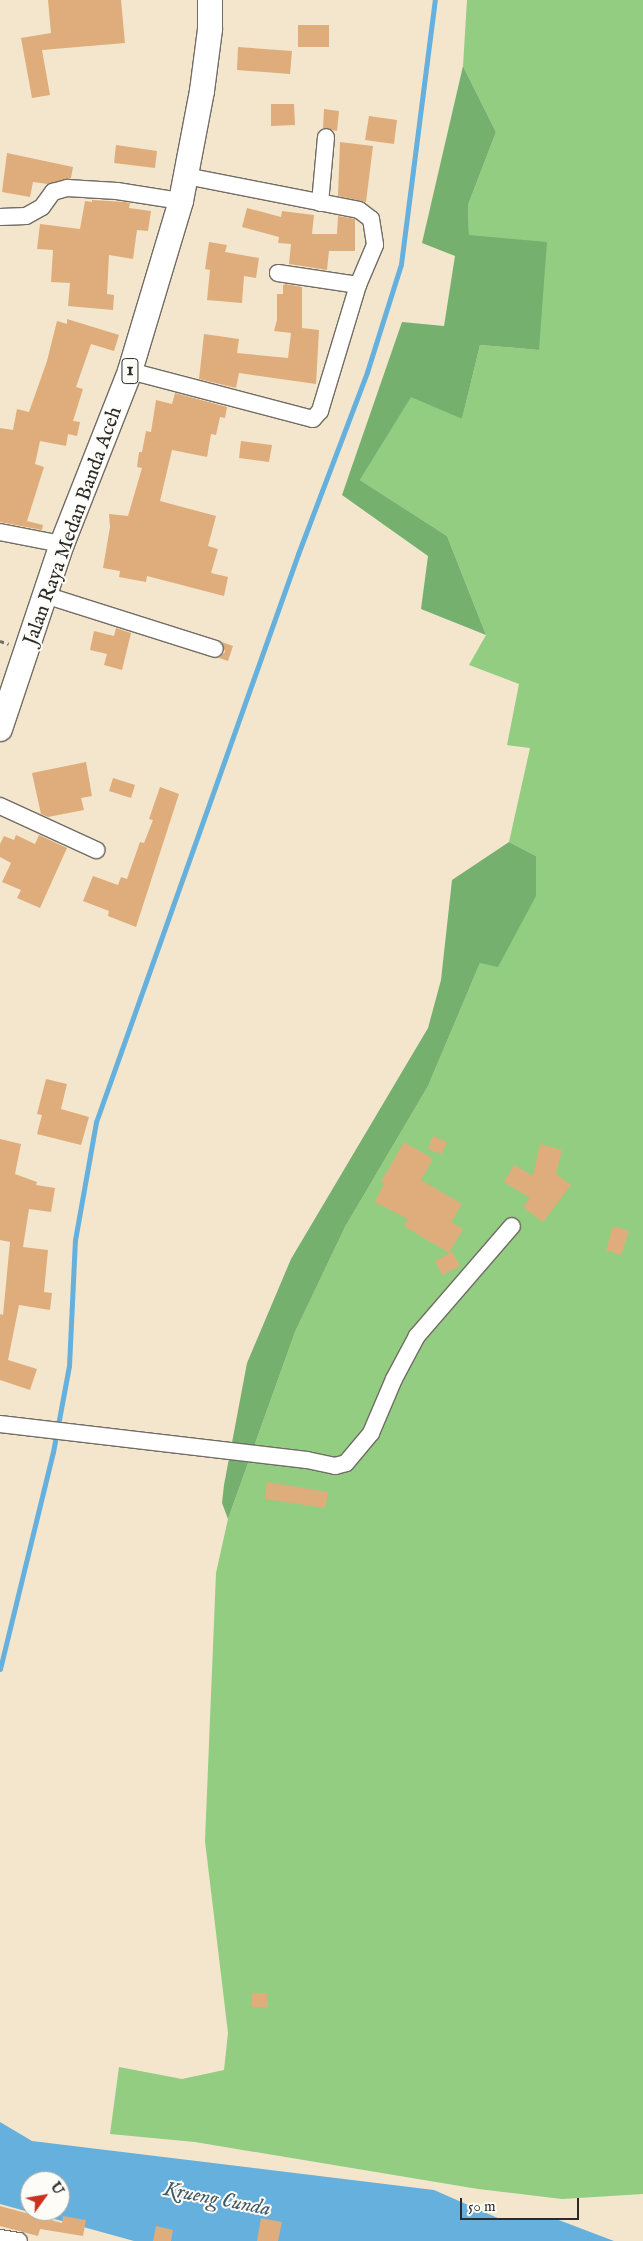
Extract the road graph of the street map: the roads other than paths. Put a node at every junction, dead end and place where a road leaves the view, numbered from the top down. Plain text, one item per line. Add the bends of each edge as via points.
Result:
1 (210, 0) edge
2 (326, 137) dead end
3 (186, 176) junction
4 (181, 201) junction
5 (320, 203) junction
6 (0, 217) edge
7 (278, 273) dead end
8 (358, 285) junction
9 (130, 371) junction
10 (0, 532) edge
11 (62, 544) junction
12 (45, 595) junction
13 (215, 649) dead end
14 (0, 729) edge
15 (0, 806) edge
16 (96, 850) dead end
17 (512, 1226) dead end
18 (0, 1424) edge
19 (0, 2238) edge
20 (19, 2241) edge

1 - 3 highway, Jalan Raya Medan Banda Aceh / 1 via 203,82
2 - 5 street
3 - 4 highway, Jalan Raya Medan Banda Aceh / 1
3 - 5 street
4 - 6 street via 117,191 67,188 53,192 42,207 26,216
4 - 9 highway, Jalan Raya Medan Banda Aceh / 1
5 - 8 street via 359,210 371,219 375,245
7 - 8 street
8 - 9 street via 320,411 313,419
9 - 11 highway, Jalan Raya Medan Banda Aceh / 1
10 - 11 street
11 - 12 highway, Jalan Raya Medan Banda Aceh / 1
12 - 13 street
12 - 14 highway, Jalan Raya Medan Banda Aceh / 1
15 - 16 street
17 - 18 street via 417,1336 371,1433 346,1463 335,1466
19 - 20 street

